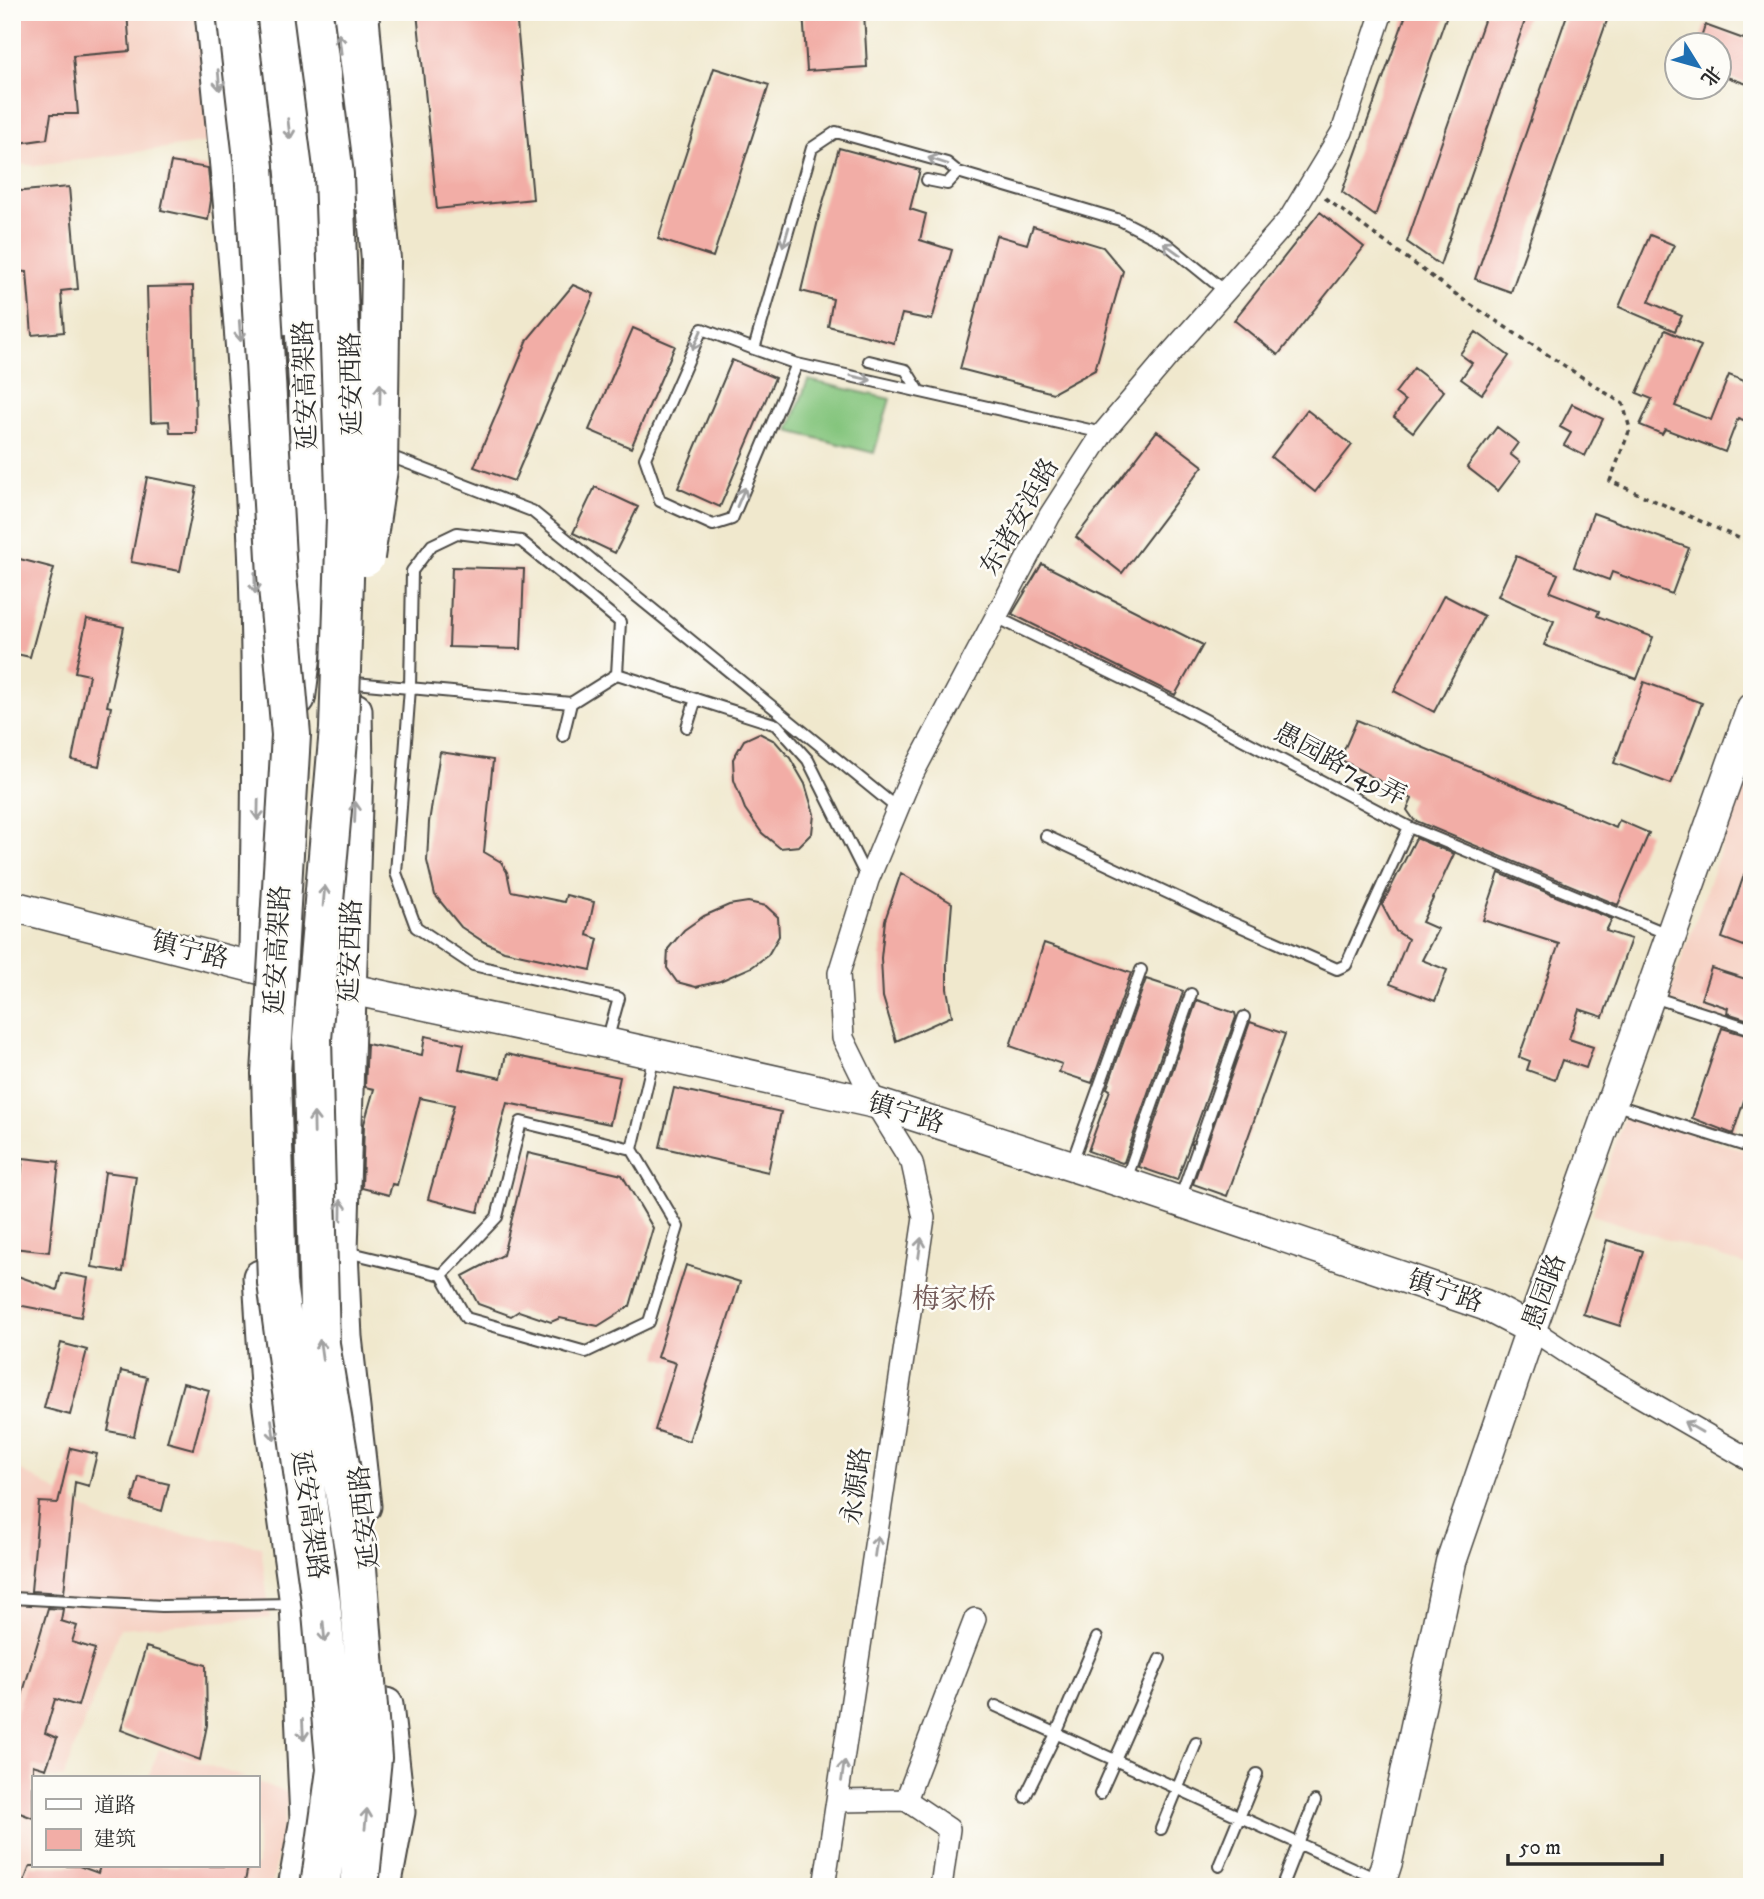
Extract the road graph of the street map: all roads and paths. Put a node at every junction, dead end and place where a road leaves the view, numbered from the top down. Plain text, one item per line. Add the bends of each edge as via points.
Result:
1 (212, 12) edge
2 (236, 12) edge
3 (248, 12) edge
4 (275, 12) edge
5 (313, 12) edge
6 (337, 12) edge
7 (359, 12) edge
8 (1382, 12) edge
9 (958, 172) junction
10 (927, 180) dead end
11 (1310, 187) junction
12 (282, 272) junction
13 (236, 277) junction
14 (1225, 291) junction
15 (754, 349) junction
16 (869, 361) dead end
17 (797, 364) junction
18 (919, 391) junction
19 (1103, 433) junction
20 (249, 445) junction
21 (290, 446) junction
22 (366, 447) dead end
23 (1752, 544) edge
24 (996, 617) junction
25 (617, 674) junction
26 (355, 682) junction
27 (410, 688) junction
28 (696, 699) junction
29 (570, 704) junction
30 (1752, 708) edge
31 (687, 727) dead end
32 (339, 729) junction
33 (291, 735) junction
34 (563, 736) dead end
35 (898, 809) junction
36 (1409, 828) junction
37 (1046, 836) dead end
38 (868, 880) junction
39 (12, 906) edge
40 (1672, 935) junction
41 (1141, 970) dead end
42 (270, 971) junction
43 (350, 990) junction
44 (1191, 995) dead end
45 (1650, 996) junction
46 (1244, 1017) dead end
47 (1752, 1028) edge
48 (606, 1043) junction
49 (654, 1054) junction
50 (875, 1103) junction
51 (1613, 1104) junction
52 (1752, 1148) edge
53 (632, 1149) junction
54 (1071, 1166) junction
55 (1125, 1183) junction
56 (1179, 1202) junction
57 (341, 1251) junction
58 (442, 1275) junction
59 (1531, 1329) junction
60 (1752, 1461) edge
61 (12, 1598) edge
62 (297, 1604) junction
63 (975, 1619) dead end
64 (1097, 1638) dead end
65 (1160, 1659) dead end
66 (996, 1706) dead end
67 (1056, 1734) junction
68 (1196, 1743) dead end
69 (1115, 1761) junction
70 (1257, 1774) dead end
71 (1177, 1789) junction
72 (1100, 1794) dead end
73 (1025, 1797) dead end
74 (906, 1800) junction
75 (838, 1801) junction
76 (1315, 1801) dead end
77 (1240, 1817) junction
78 (307, 1819) junction
79 (1161, 1829) dead end
80 (1298, 1843) junction
81 (1219, 1866) dead end
82 (1284, 1880) dead end
83 (1381, 1884) edge
84 (295, 1887) edge
85 (320, 1887) edge
86 (337, 1887) edge
87 (359, 1887) edge
88 (384, 1887) edge
89 (824, 1887) edge
90 (942, 1887) edge

1 -> 13 main road
2 - 33 highway, bridge via 254,167 277,575
3 - 12 main road
4 -> 33 highway, 延安高架路, bridge via 295,174 308,385 310,587
5 - 32 highway, 延安高架路, bridge via 334,175 346,519
26 -> 6 main road, 延安西路 via 350,120
32 -> 7 highway, bridge via 379,469 381,260
8 - 11 street, 东诸安浜路 via 1342,132
9 - 10 lane via 947,184
14 -> 9 lane via 1167,244 1120,220
9 -> 15 lane via 947,163 836,132 812,148
11 - 14 street, 东诸安浜路 via 1290,218
11 - 23 path via 1461,298 1623,404 1630,429 1610,481
12 - 13 main road
12 - 21 main road via 289,325
13 -> 20 main road
14 - 19 street, 东诸安浜路
15 - 17 lane
15 -> 17 lane via 702,329 645,457 660,500 713,525 732,519
16 - 18 lane via 906,370
17 -> 18 lane
18 - 19 lane
19 - 24 street, 东诸安浜路 via 1050,515
20 - 21 main road
20 -> 42 main road via 259,762 256,950
21 - 42 main road via 294,647
22 - 35 lane via 532,512
24 - 35 street, 东诸安浜路
24 - 36 lane, 愚园路749弄 via 1179,706
25 - 27 lane via 620,622 521,541 457,533 432,545 412,571
25 - 28 lane
25 - 29 lane
26 - 27 lane
43 -> 26 main road, 延安西路
27 - 29 lane
27 - 48 lane via 396,873 416,927 473,965 619,998
28 - 31 lane
28 - 38 lane via 777,725 808,760
29 - 34 lane
30 - 40 street, 愚园路 via 1738,762
87 -> 32 highway, 延安高架路, bridge via 372,1758 357,1568 320,1344 312,1039
33 -> 85 highway, 延安高架路, bridge via 271,1088 277,1283 321,1602 336,1770
35 - 38 street, 东诸安浜路
36 - 37 lane via 1346,965 1337,969
36 - 40 lane, 愚园路749弄
38 - 50 street, 东诸安浜路 via 839,973 843,1038
39 - 42 street, 镇宁路
40 - 45 street, 愚园路
41 - 54 lane
42 - 43 street, 镇宁路
42 -> 62 main road via 256,1212 267,1386
43 - 48 street, 镇宁路
57 -> 43 main road, 延安西路
44 - 55 lane
45 - 47 lane
45 - 51 street, 愚园路
46 - 56 lane
48 - 49 street, 镇宁路
49 - 50 street, 镇宁路
49 - 53 lane
50 - 54 street, 镇宁路
75 -> 50 street, 永源路 via 924,1219 912,1163
51 - 52 lane
51 - 59 street, 愚园路
53 - 58 lane via 521,1122 497,1217
53 - 58 lane via 678,1227 649,1322 586,1352 466,1318
54 - 55 street, 镇宁路
55 - 56 street, 镇宁路
56 - 59 street, 镇宁路 via 1485,1305
57 - 58 lane
57 - 88 main road, 延安西路 via 345,1337 398,1812
60 -> 59 street, 镇宁路
59 - 83 street, 愚园路 via 1451,1562
61 - 62 lane via 162,1606
62 -> 78 main road
63 - 74 street
64 - 67 lane
65 - 69 lane
66 - 67 lane
67 - 69 lane
67 - 73 lane
68 - 71 lane
69 - 71 lane
69 - 72 lane
70 - 77 lane
71 - 77 lane
71 - 79 lane
74 - 75 street
74 - 90 street via 949,1829
75 - 89 street, 永源路
76 - 80 lane
77 - 80 lane
77 - 81 lane
78 - 84 main road
78 - 86 street
80 - 82 lane
80 - 83 lane

